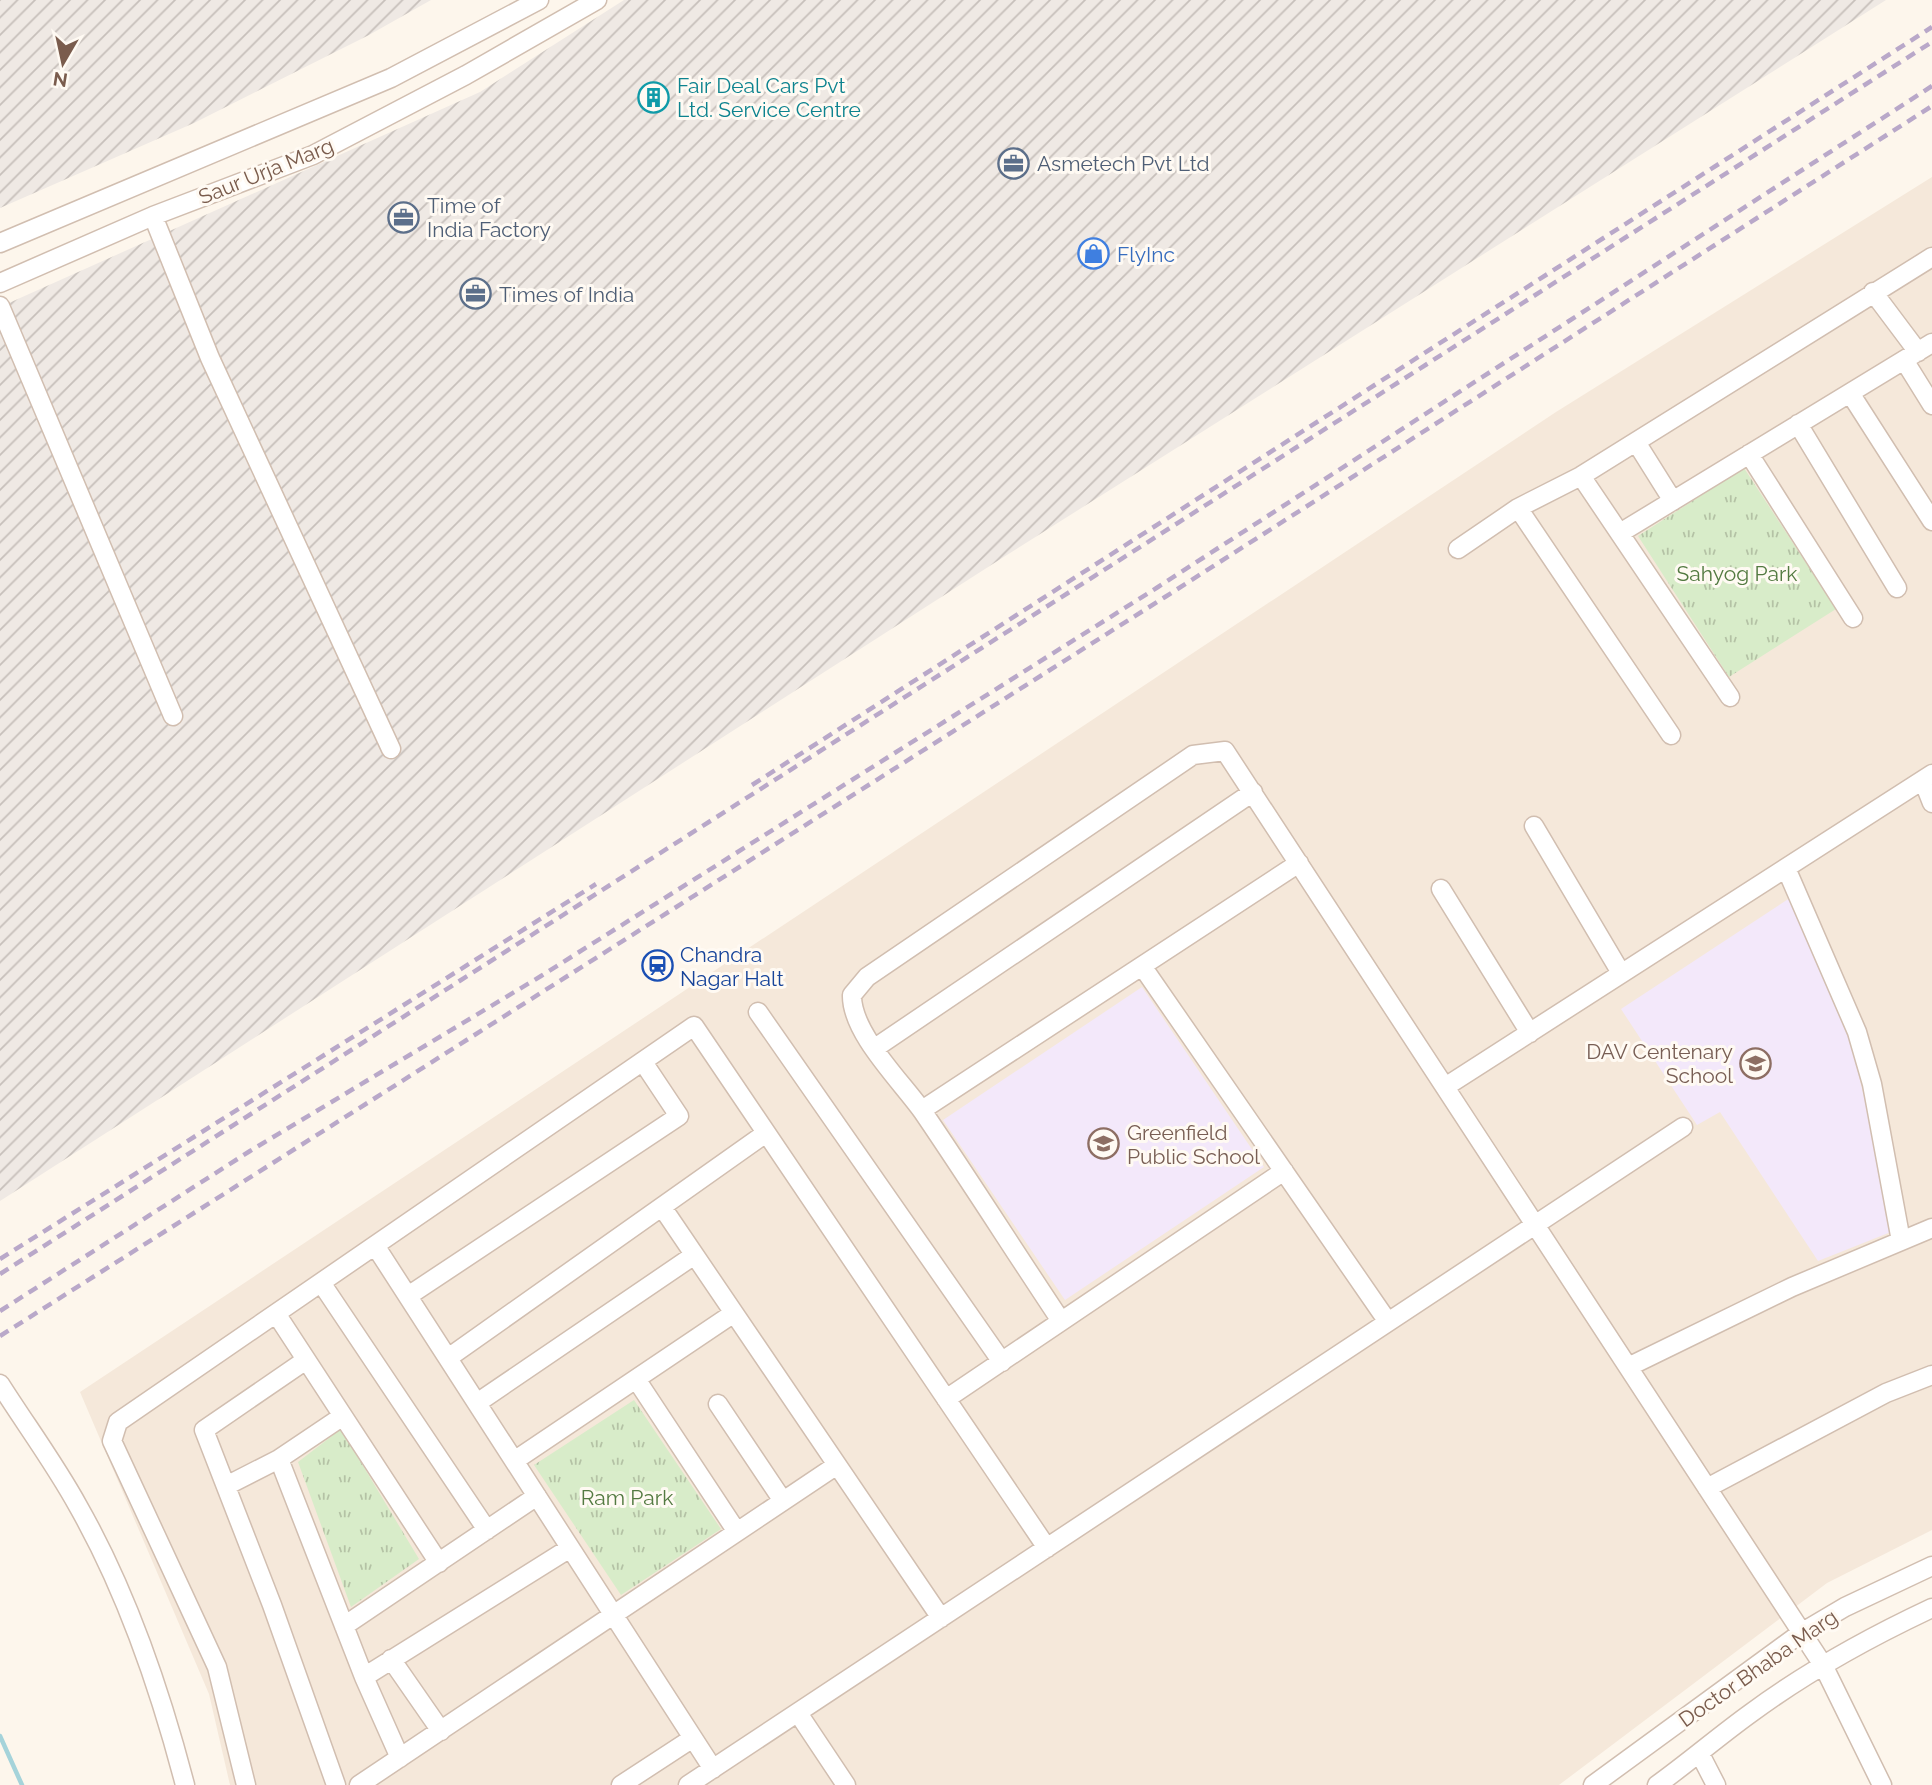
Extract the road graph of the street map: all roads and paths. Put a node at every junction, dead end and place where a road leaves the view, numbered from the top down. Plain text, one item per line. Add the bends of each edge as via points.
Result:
1 (538, 0) edge
2 (597, 0) edge
3 (153, 216) junction
4 (0, 243) edge
5 (1932, 257) edge
6 (0, 283) edge
7 (1872, 292) junction
8 (0, 306) edge
9 (1918, 352) edge
10 (1850, 393) junction
11 (1932, 405) edge
12 (1798, 424) junction
13 (1636, 442) junction
14 (1749, 454) junction
15 (1581, 476) junction
16 (1673, 501) junction
17 (1518, 508) junction
18 (1932, 522) edge
19 (1620, 533) junction
20 (1458, 549) dead end
21 (1897, 588) dead end
22 (1853, 618) dead end
23 (1730, 697) dead end
24 (173, 716) dead end
25 (1671, 735) dead end
26 (391, 749) dead end
27 (1928, 777) edge
28 (1253, 792) junction
29 (1932, 803) edge
30 (1534, 826) dead end
31 (1298, 863) junction
32 (1786, 868) junction
33 (1441, 889) dead end
34 (1142, 965) junction
35 (1621, 973) junction
36 (758, 1012) dead end
37 (1530, 1033) junction
38 (875, 1048) junction
39 (643, 1062) junction
40 (1445, 1087) junction
41 (922, 1110) junction
42 (1683, 1128) dead end
43 (766, 1133) junction
44 (1283, 1171) junction
45 (662, 1207) junction
46 (1535, 1225) junction
47 (1932, 1228) edge
48 (1901, 1241) junction
49 (376, 1247) junction
50 (693, 1255) junction
51 (322, 1284) junction
52 (408, 1296) junction
53 (734, 1313) junction
54 (277, 1315) junction
55 (1061, 1321) junction
56 (1388, 1322) junction
57 (448, 1358) junction
58 (306, 1360) junction
59 (1002, 1362) junction
60 (1628, 1367) junction
61 (1932, 1375) edge
62 (636, 1379) junction
63 (0, 1384) edge
64 (946, 1399) junction
65 (477, 1402) junction
66 (718, 1404) dead end
67 (343, 1416) junction
68 (279, 1459) junction
69 (514, 1461) junction
70 (837, 1465) junction
71 (226, 1486) junction
72 (1707, 1488) junction
73 (537, 1496) junction
74 (783, 1501) junction
75 (487, 1530) junction
76 (737, 1532) junction
77 (570, 1548) junction
78 (1046, 1548) junction
79 (439, 1563) junction
80 (1932, 1566) edge
81 (1932, 1608) edge
82 (613, 1615) junction
83 (941, 1618) junction
84 (344, 1626) junction
85 (1801, 1633) junction
86 (391, 1659) junction
87 (1823, 1665) junction
88 (364, 1677) junction
89 (798, 1713) junction
90 (441, 1731) junction
91 (693, 1738) junction
92 (1700, 1754) junction
93 (400, 1758) junction
94 (712, 1769) junction
95 (185, 1785) edge
96 (246, 1785) edge
97 (336, 1785) edge
98 (359, 1785) edge
99 (621, 1785) edge
100 (688, 1785) edge
101 (846, 1785) edge
102 (1593, 1785) edge
103 (1657, 1785) edge
104 (1716, 1785) edge
105 (1882, 1785) edge

1 - 4 street, Saur Urja Marg via 391,78
2 - 3 street, Saur Urja Marg via 313,156
3 - 6 street, Saur Urja Marg
3 - 26 street via 210,358
5 - 7 street
7 - 9 street
7 - 13 street
8 - 24 street
9 - 10 street
9 - 11 street
10 - 12 street
10 - 18 street
12 - 14 street
12 - 21 street
13 - 15 street
13 - 16 street
14 - 16 street
14 - 22 street
15 - 17 street
15 - 19 street
16 - 19 street
17 - 20 street
17 - 25 street
19 - 23 street
27 - 29 street
27 - 32 street
28 - 31 street
28 - 38 street
28 - 38 street via 1226,751 1193,754 867,976 852,995 851,1006
30 - 35 street
31 - 34 street
31 - 40 street
32 - 35 street
32 - 48 street via 1857,1032 1872,1084
33 - 37 street
34 - 41 street
34 - 44 street
35 - 37 street
36 - 59 street
37 - 40 street
38 - 41 street
39 - 43 street via 694,1026
39 - 49 street
39 - 52 street via 679,1115
40 - 46 street
41 - 55 street
42 - 46 street
43 - 45 street
43 - 64 street
44 - 55 street
44 - 56 street
45 - 50 street
45 - 57 street
46 - 56 street
46 - 60 street
47 - 48 street
48 - 60 street via 1792,1287
49 - 51 street
49 - 52 street
50 - 53 street
50 - 65 street
51 - 54 street
51 - 75 street
52 - 57 street
53 - 62 street
53 - 70 street
54 - 58 street
54 - 96 street via 117,1422 112,1435 217,1667
55 - 59 street
56 - 78 street
57 - 65 street
58 - 67 street
58 - 71 street via 204,1430
59 - 64 street
60 - 72 street
61 - 72 street via 1886,1393
62 - 69 street
62 - 76 street
63 - 95 street via 78,1506 126,1605 167,1715
64 - 78 street
65 - 69 street
66 - 74 street
67 - 68 street
67 - 79 street
68 - 71 street
68 - 84 street
69 - 73 street
70 - 74 street
70 - 83 street
71 - 97 street
72 - 85 street
73 - 75 street
73 - 77 street
74 - 76 street
75 - 79 street
76 - 82 street
77 - 82 street
77 - 86 street
78 - 83 street
79 - 84 street
80 - 85 street, Doctor Bhaba Marg
81 - 87 street, Doctor Bhaba Marg via 1857,1643
82 - 90 street
82 - 91 street
83 - 89 street
84 - 88 street
85 - 87 street
85 - 102 street, Doctor Bhaba Marg
86 - 88 street
86 - 90 street
87 - 92 street, Doctor Bhaba Marg via 1750,1713
87 - 105 street
88 - 93 street
89 - 94 street
89 - 101 street
90 - 93 street
91 - 94 street
91 - 99 street
92 - 103 street, Doctor Bhaba Marg
92 - 104 street
93 - 98 street
94 - 100 street

